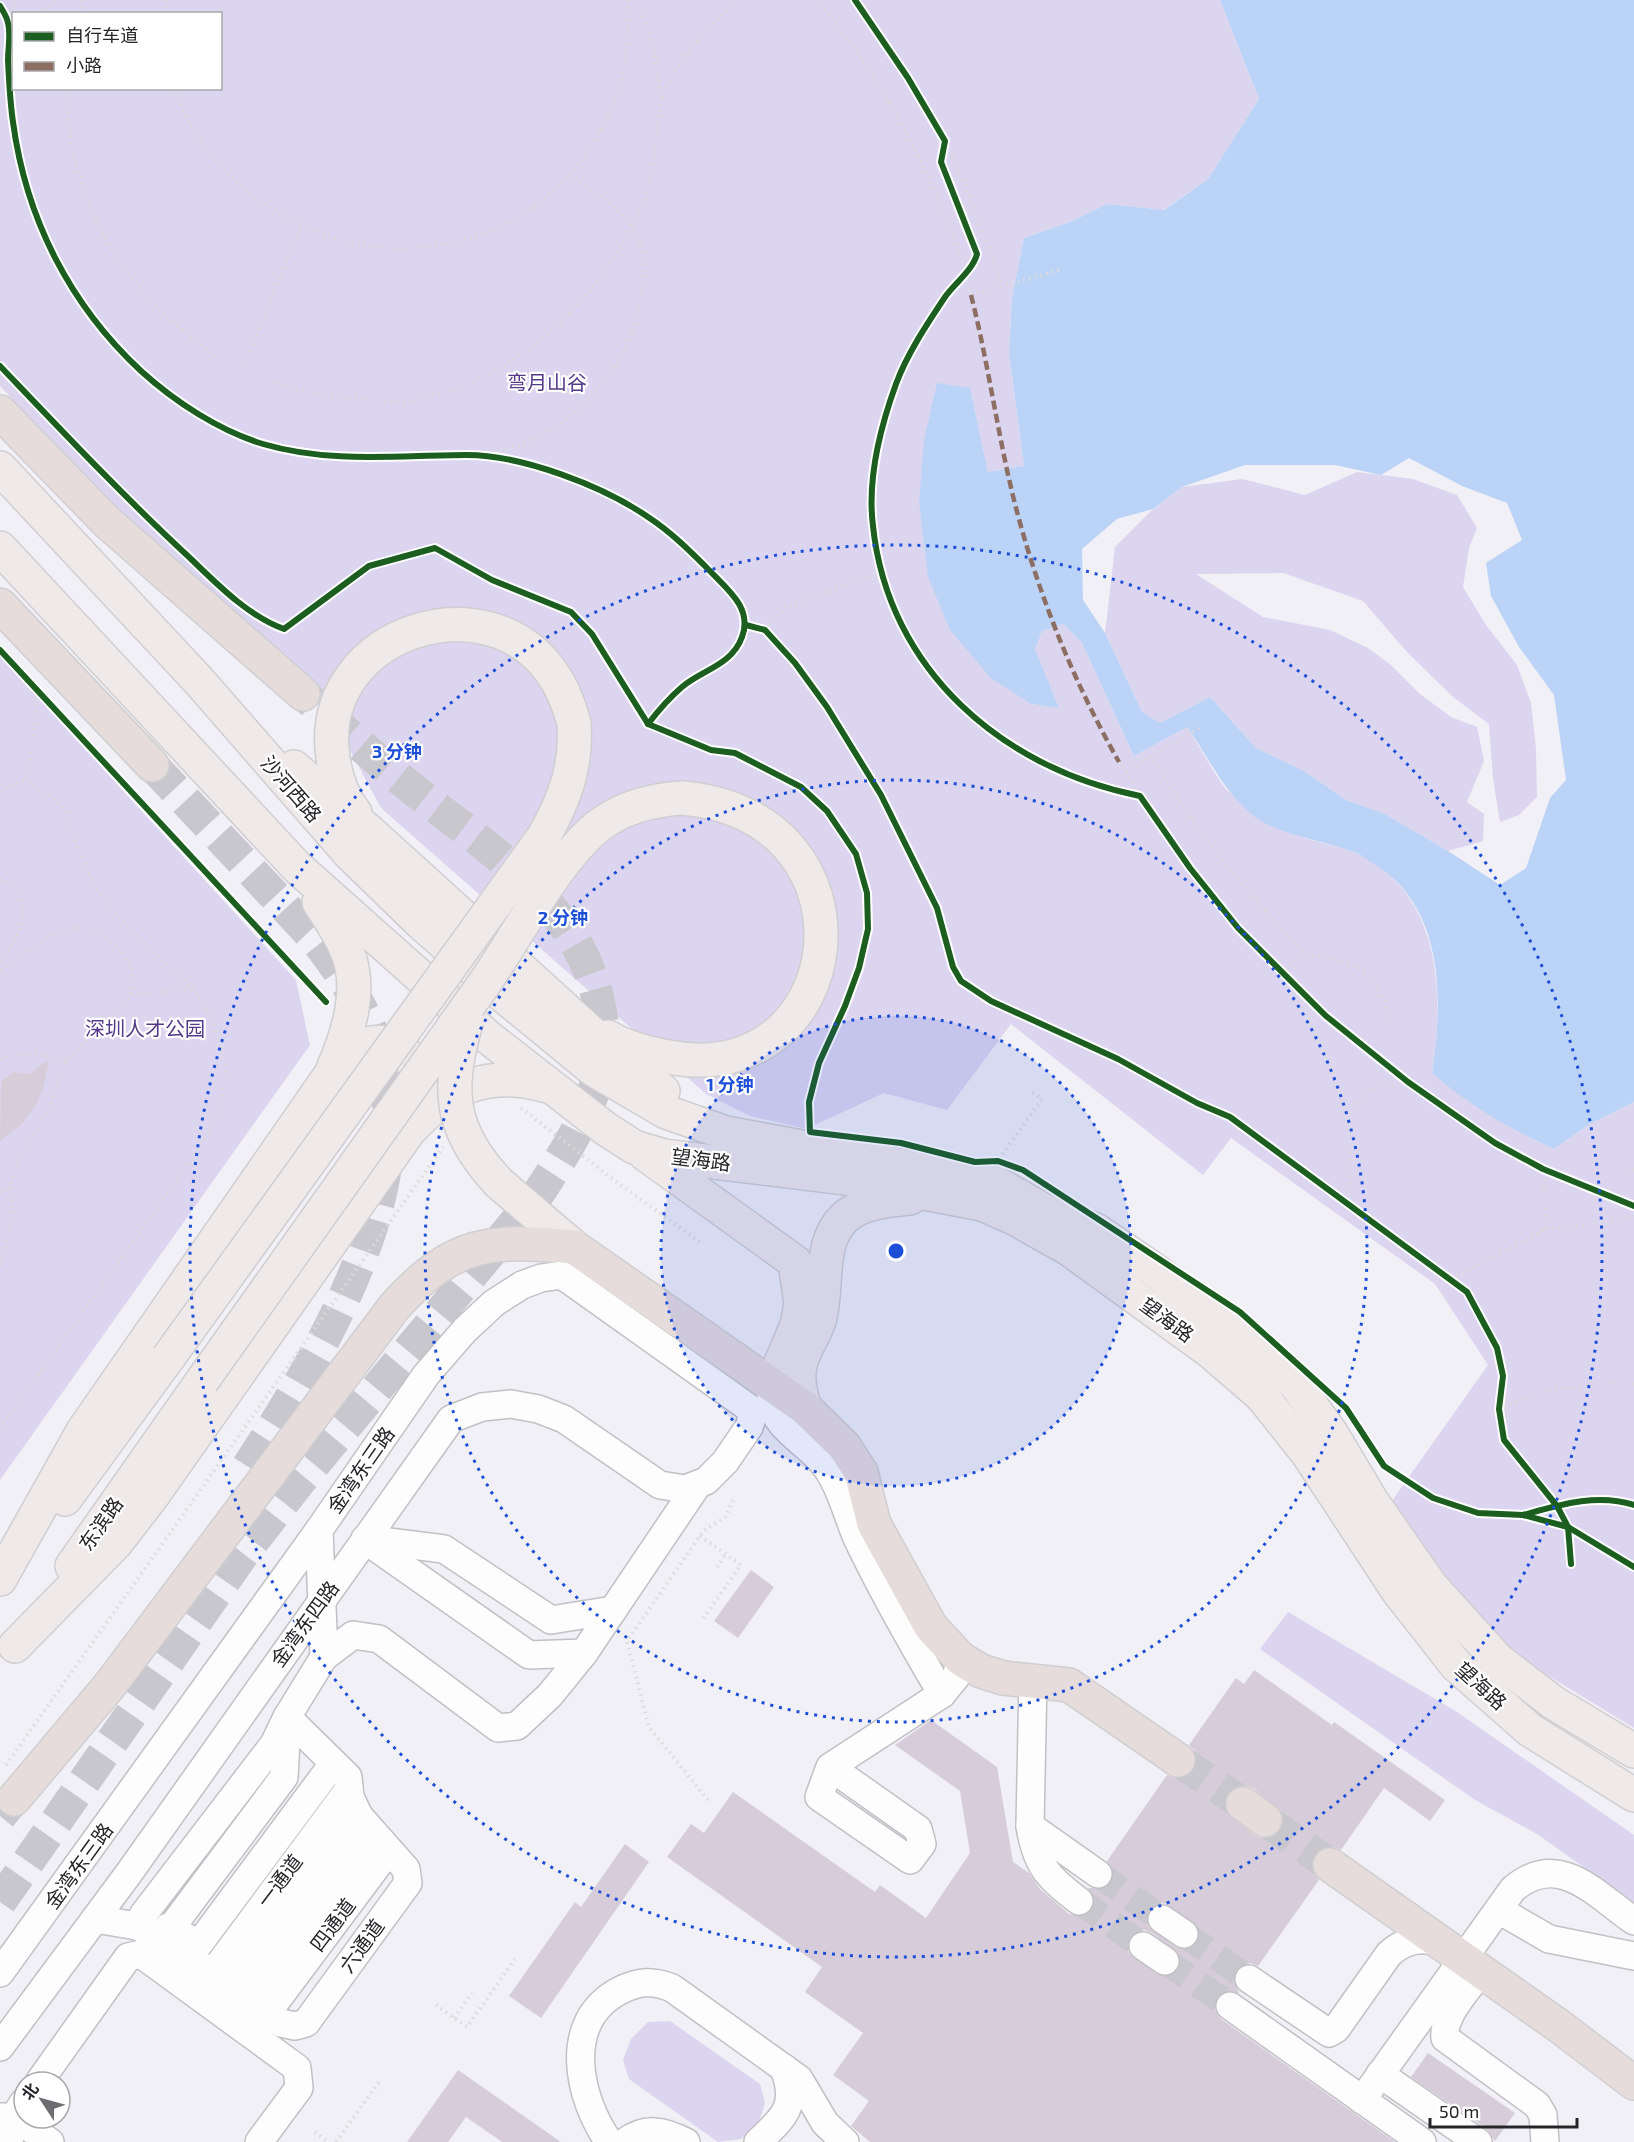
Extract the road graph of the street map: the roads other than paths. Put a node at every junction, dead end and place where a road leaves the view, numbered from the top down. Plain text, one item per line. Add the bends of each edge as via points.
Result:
1 (0, 412) edge
2 (0, 468) edge
3 (0, 548) edge
4 (0, 605) edge
5 (199, 681) junction
6 (303, 694) tunnel mouth
7 (152, 765) tunnel mouth
8 (371, 833) junction
9 (297, 867) junction
10 (486, 980) junction
11 (574, 1017) junction
12 (329, 1077) junction
13 (610, 1081) joint
14 (551, 1088) junction
15 (409, 1131) junction
16 (726, 1133) junction
17 (634, 1147) junction
18 (942, 1195) junction
19 (574, 1247) junction
20 (790, 1344) junction
21 (744, 1366) junction
22 (772, 1384) junction
23 (796, 1419) junction
24 (749, 1427) junction
25 (245, 1471) tunnel mouth
26 (696, 1487) junction
27 (319, 1530) junction
28 (364, 1539) junction
29 (0, 1579) edge
30 (0, 1589) edge
31 (323, 1598) junction
32 (613, 1610) junction
33 (584, 1653) junction
34 (7, 1656) edge
35 (324, 1658) junction
36 (961, 1659) junction
37 (1033, 1679) junction
38 (942, 1694) junction
39 (287, 1717) junction
40 (1634, 1751) edge
41 (1178, 1760) tunnel mouth
42 (333, 1764) junction
43 (830, 1767) dead end
44 (349, 1789) junction
45 (1634, 1795) edge
46 (366, 1826) junction
47 (1030, 1826) junction
48 (1330, 1865) tunnel mouth
49 (1098, 1874) tunnel mouth
50 (1079, 1901) tunnel mouth
51 (1499, 1910) junction
52 (143, 1915) junction
53 (95, 1919) junction
54 (1162, 1919) tunnel mouth
55 (1634, 1921) edge
56 (171, 1928) junction
57 (1184, 1934) tunnel mouth
58 (1143, 1946) tunnel mouth
59 (1634, 1956) edge
60 (1462, 1958) junction
61 (1165, 1961) tunnel mouth
62 (0, 1973) edge
63 (1249, 1979) tunnel mouth
64 (240, 1994) junction
65 (1230, 2006) tunnel mouth
66 (1445, 2038) junction
67 (1402, 2043) junction
68 (0, 2047) edge
69 (784, 2068) junction
70 (48, 2070) edge
71 (1380, 2074) junction
72 (1634, 2083) edge
73 (1362, 2100) junction
74 (29, 2130) edge
75 (50, 2142) edge
76 (259, 2142) edge
77 (609, 2142) edge
78 (626, 2142) edge
79 (686, 2142) edge
80 (758, 2142) edge
81 (845, 2142) edge
82 (1422, 2142) edge
83 (1478, 2142) edge
84 (1545, 2142) edge

1 - 6 highway via 107,522
2 - 5 main road, 沙河西路
3 - 9 main road
4 - 7 highway
5 - 8 main road
5 - 13 main road, 沙河西路 via 349,853 505,998
8 - 11 main road
8 - 30 main road, bridge via 339,786 330,735 335,708 346,684 366,660 417,629 460,624 512,638 535,654 566,695 576,749 560,808 544,836
9 - 12 main road via 343,943 353,974 346,1040
9 - 14 main road via 408,968
10 - 11 main road, bridge via 573,851 598,826 627,809 656,800 681,798 712,801 737,809 762,824 803,866 822,915 822,943 816,972 803,1002 767,1041 743,1054 702,1061 632,1048
10 - 19 main road, bridge via 469,1015 453,1081 465,1139 500,1183
10 - 34 main road, 东滨路, bridge
11 - 16 main road via 644,1078
12 - 15 main road via 360,1047 387,1043 402,1049 412,1058 424,1088 422,1103
12 - 29 main road via 83,1431
13 - 16 main road, 望海路 via 666,1112
14 - 15 main road via 507,1078 470,1085 437,1104
14 - 17 main road, 望海路
15 - 34 main road via 153,1496 116,1543
16 - 40 main road, 望海路 via 996,1183 1045,1211 1096,1230 1148,1265 1225,1323 1296,1384 1431,1586 1498,1660 1554,1703
17 - 18 main road, 望海路 via 664,1156 845,1178
17 - 20 main road via 795,1262 801,1304
18 - 23 main road via 890,1200 859,1208 845,1216 836,1229 827,1250 819,1322 799,1370
18 - 45 main road, 望海路 via 982,1204 1069,1249 1211,1352 1253,1388 1308,1454 1398,1591 1456,1665 1530,1730
19 - 21 highway
19 - 25 highway via 489,1244 446,1261 418,1281 363,1347 110,1685 14,1799
20 - 21 main road via 776,1357
20 - 22 main road
21 - 22 highway
22 - 23 highway
23 - 24 street
23 - 36 highway via 844,1446 861,1472 874,1524 931,1627
23 - 38 street via 814,1454 826,1467 858,1539
24 - 26 street via 720,1468
24 - 27 street, 金湾东三路 via 749,1408 562,1275 541,1278 494,1303 465,1330 426,1375
26 - 28 street, 金湾东四路 via 672,1489 660,1485 564,1419 538,1409 511,1404 482,1407 451,1419
26 - 32 street
27 - 31 street
27 - 62 street, 金湾东三路
28 - 31 street, 金湾东四路
28 - 32 street via 444,1549 551,1620
28 - 33 street via 529,1655
31 - 35 street
31 - 53 street, 金湾东四路
32 - 33 street
33 - 35 street via 550,1695 517,1726 498,1728 379,1639 353,1635
35 - 39 street
36 - 37 highway via 1003,1678
36 - 38 street via 956,1677
37 - 41 highway via 1069,1685
37 - 47 street
38 - 43 street
39 - 42 street, 六通道
39 - 52 street via 274,1744
39 - 56 street via 284,1778
42 - 44 street, 六通道 via 348,1777
42 - 56 street via 199,1944
44 - 46 street, 六通道
44 - 64 street, 一通道
46 - 64 street
46 - 64 street, 四通道 via 383,1858
46 - 64 street, 六通道 via 406,1869 408,1883 313,2014 306,2023 295,2026
47 - 49 street
47 - 50 street via 1036,1856 1045,1872
48 - 60 highway
51 - 55 street via 1526,1879 1554,1871 1572,1878
51 - 59 street via 1549,1939
51 - 60 street
52 - 53 street via 135,1911
52 - 56 street
53 - 64 street via 137,1926 164,1939
53 - 68 street, 金湾东四路
54 - 57 street
58 - 61 street
60 - 63 street via 1420,1940 1398,1945 1329,2034
60 - 66 street
60 - 67 street
60 - 72 highway
65 - 73 street
66 - 67 street via 1434,2033 1420,2034
66 - 84 street via 1537,2105 1544,2115
67 - 71 street
69 - 77 street via 672,1988 644,1982 630,1986 612,1995 595,2012 584,2032 580,2056 591,2112
69 - 80 street via 792,2099 784,2114
69 - 81 street via 799,2079 825,2123
70 - 76 street via 128,1957 141,1954 297,2068 299,2088
71 - 73 street
71 - 83 street
73 - 82 street
74 - 75 street
78 - 79 street via 657,2130

